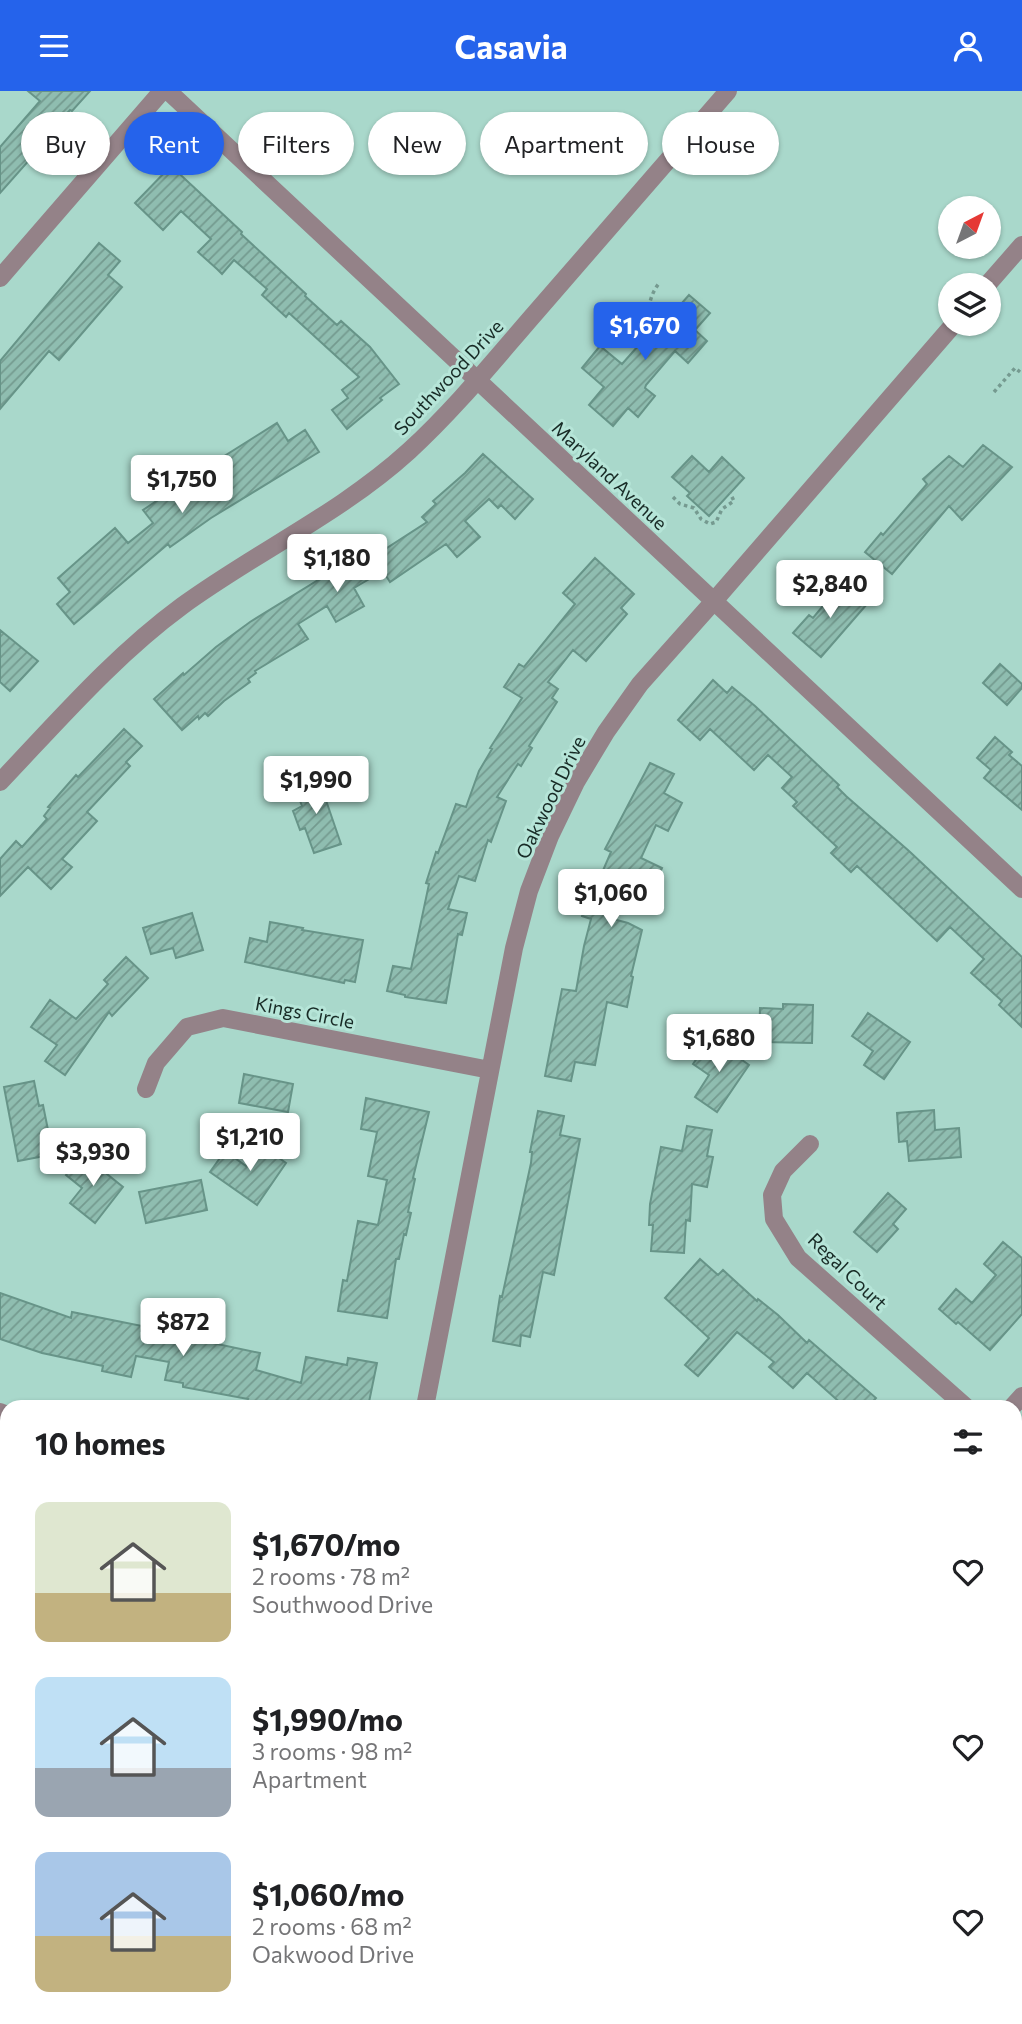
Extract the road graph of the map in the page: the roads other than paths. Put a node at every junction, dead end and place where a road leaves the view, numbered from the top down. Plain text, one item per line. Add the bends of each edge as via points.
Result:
1 (162, 91) edge
2 (169, 91) edge
3 (728, 91) edge
4 (1022, 245) edge
5 (998, 273) edge
6 (0, 278) edge
7 (944, 336) edge
8 (478, 381) junction
9 (714, 601) junction
10 (0, 782) edge
11 (1022, 889) edge
12 (490, 1070) junction
13 (146, 1089) dead end
14 (810, 1144) dead end
15 (426, 1400) edge
16 (958, 1400) edge

1 - 6 street
2 - 8 street, Maryland Avenue
3 - 8 street, Southwood Drive
4 - 5 street
7 - 9 street, Oakwood Drive
8 - 9 street, Maryland Avenue
8 - 10 street, Southwood Drive via 409,451 371,482 181,607 126,653
9 - 11 street, Maryland Avenue
9 - 12 street, Oakwood Drive via 640,684 606,731 550,836 514,948
12 - 13 street, Kings Circle via 223,1017 187,1027 156,1063
12 - 15 street, Oakwood Drive
14 - 16 street, Regal Court via 783,1171 772,1195 774,1219 798,1258

